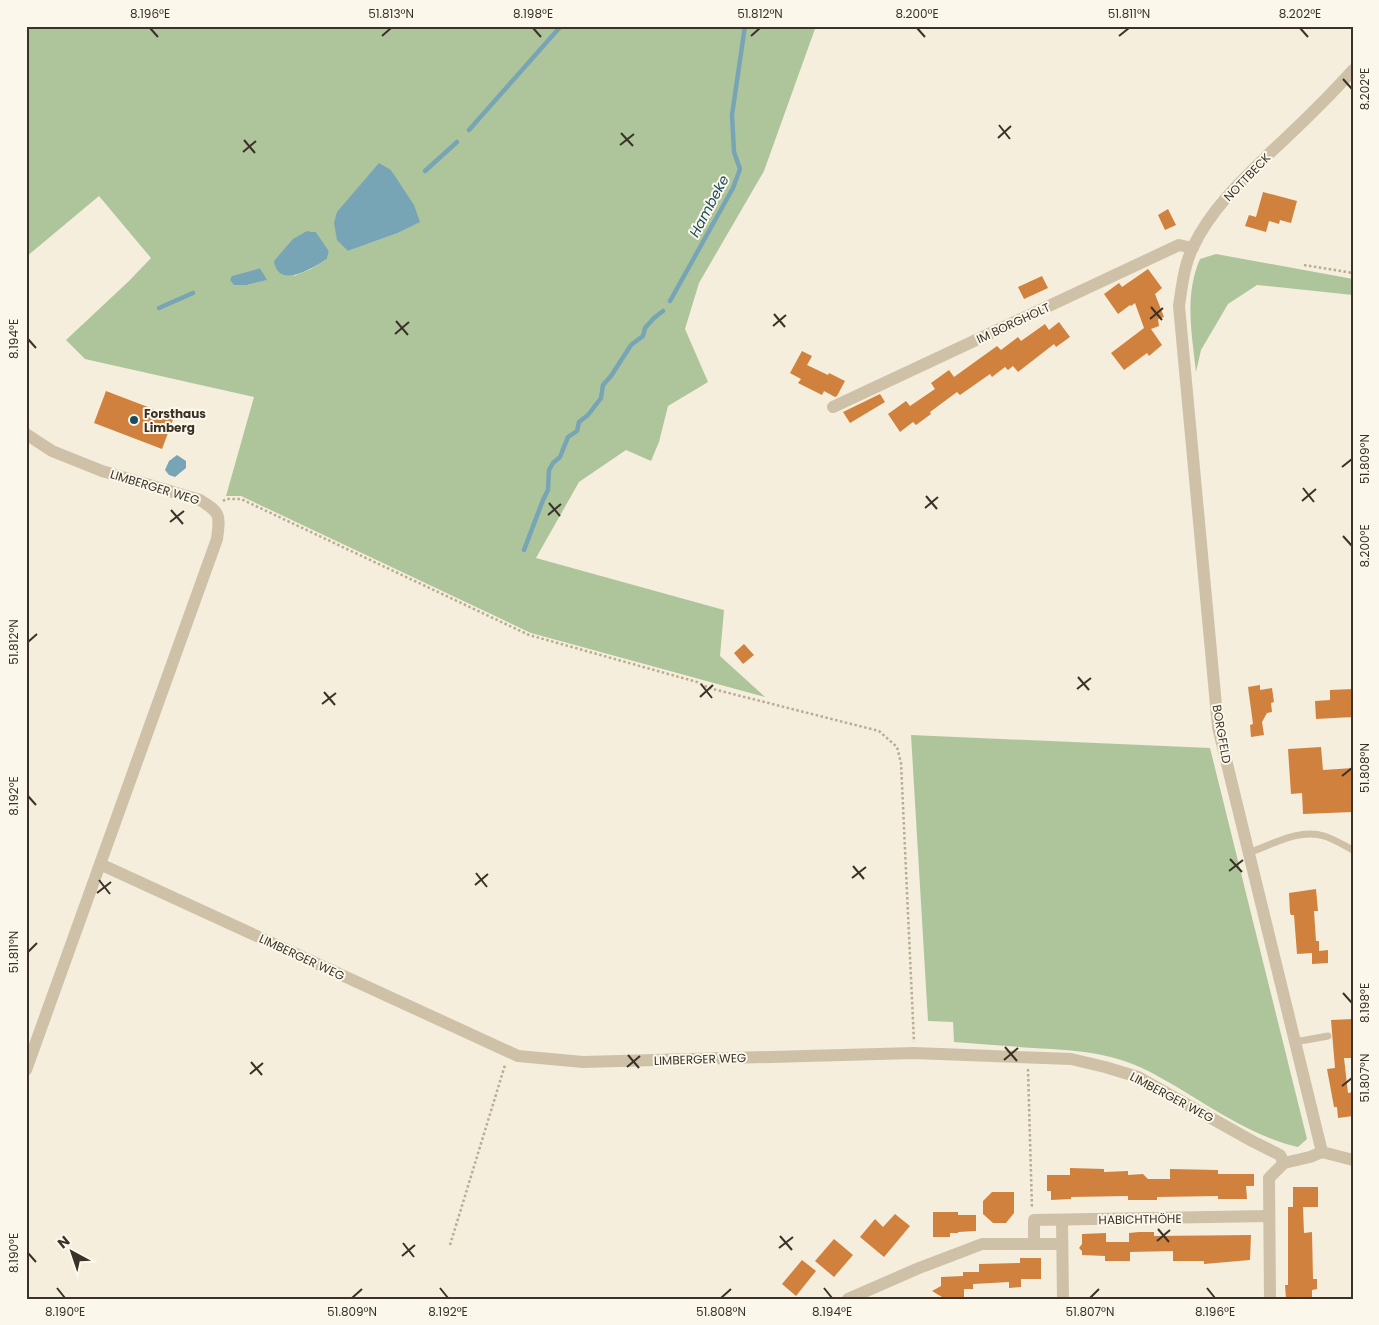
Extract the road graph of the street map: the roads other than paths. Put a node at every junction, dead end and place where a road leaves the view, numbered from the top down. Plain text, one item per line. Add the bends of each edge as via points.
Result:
1 (1353, 70) edge
2 (1193, 248) junction
3 (1179, 306) joint
4 (833, 407) dead end
5 (26, 434) edge
6 (1353, 850) edge
7 (1248, 853) junction
8 (100, 864) junction
9 (1328, 1036) dead end
10 (1295, 1042) junction
11 (26, 1070) edge
12 (1322, 1152) junction
13 (1353, 1160) edge
14 (1284, 1163) junction
15 (1268, 1216) junction
16 (1062, 1220) junction
17 (1034, 1243) junction
18 (1062, 1244) junction
19 (848, 1299) edge
20 (1063, 1299) edge
21 (1270, 1299) edge

1 - 2 street, NOTTBECK via 1242,180 1214,212
2 - 3 street, NOTTBECK
2 - 4 street, IM BORGHOLT via 1179,245
3 - 7 street, BORGFELD via 1218,727
5 - 8 street, LIMBERGER WEG via 52,451 102,471 200,500 214,508 219,518 217,539
6 - 7 lane via 1322,835 1304,835 1286,838
7 - 10 street, BORGFELD
8 - 11 street, LIMBERGER WEG
8 - 14 street, LIMBERGER WEG via 518,1056 583,1062 914,1053 1071,1059 1138,1077 1280,1155
9 - 10 lane
10 - 12 street, BORGFELD
12 - 13 street
12 - 14 street
14 - 15 street via 1269,1178
15 - 16 street, HABICHTHÖHE
15 - 21 street
16 - 17 street, HABICHTHÖHE via 1034,1220
16 - 18 street
17 - 18 street
17 - 19 street via 982,1244
18 - 20 street

